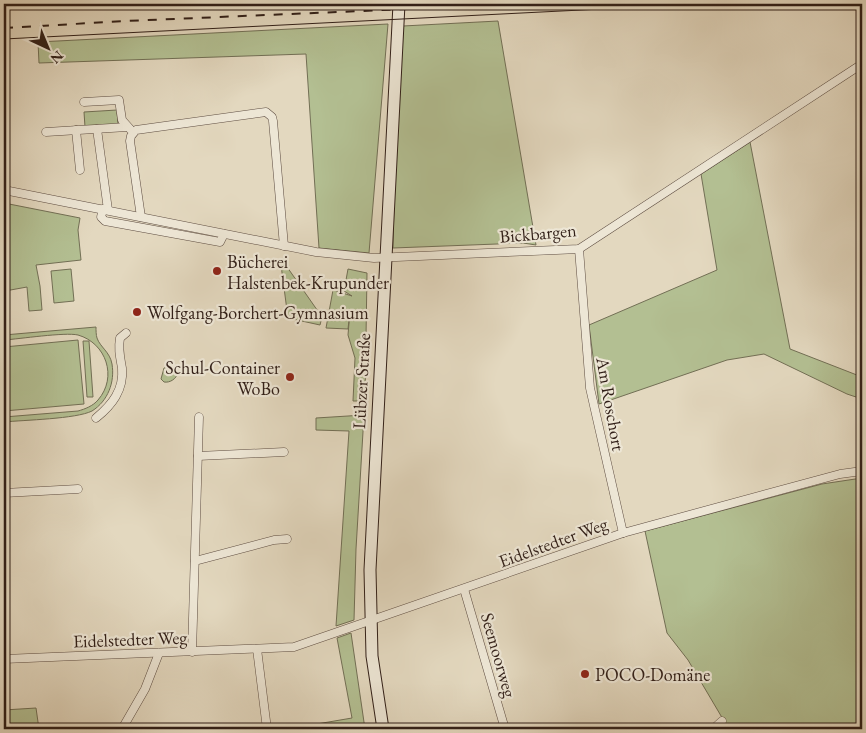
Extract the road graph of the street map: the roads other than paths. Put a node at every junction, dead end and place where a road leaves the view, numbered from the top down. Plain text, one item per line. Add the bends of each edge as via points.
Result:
1 (399, 4) edge
2 (862, 64) edge
3 (84, 102) dead end
4 (96, 129) junction
5 (76, 130) junction
6 (130, 130) junction
7 (46, 132) dead end
8 (80, 170) dead end
9 (4, 190) edge
10 (105, 209) junction
11 (140, 217) junction
12 (224, 234) junction
13 (284, 246) junction
14 (579, 248) junction
15 (386, 258) junction
16 (126, 333) dead end
17 (199, 417) dead end
18 (96, 418) dead end
19 (284, 452) dead end
20 (198, 456) junction
21 (862, 471) edge
22 (78, 489) dead end
23 (4, 493) edge
24 (623, 533) junction
25 (287, 539) dead end
26 (195, 561) junction
27 (464, 589) junction
28 (370, 620) junction
29 (256, 649) junction
30 (192, 652) junction
31 (159, 653) junction
32 (4, 659) edge
33 (722, 721) dead end
34 (122, 729) edge
35 (267, 729) edge
36 (383, 729) edge
37 (505, 729) edge
38 (712, 729) edge

1 - 15 street, Lübzer Straße
2 - 14 street, Bickbargen
3 - 6 street via 119,100 122,120
4 - 5 street
4 - 6 street
4 - 10 street
5 - 7 street
5 - 8 street
6 - 11 street
6 - 13 street via 262,111 269,114 273,121
9 - 10 street, Bickbargen
10 - 11 street, Bickbargen
10 - 12 street, Bickbargen via 100,217 104,221 220,242
11 - 12 street, Bickbargen
12 - 13 street, Bickbargen
13 - 15 street, Bickbargen
14 - 15 street, Bickbargen
14 - 24 street, Am Roschort via 590,388
15 - 28 street, Lübzer Straße
16 - 18 street via 118,346 122,370 120,388 113,402
17 - 20 street
19 - 20 street
20 - 26 street
21 - 24 street, Eidelstedter Weg via 840,474
22 - 23 street
24 - 27 street, Eidelstedter Weg
25 - 26 street
26 - 30 street
27 - 28 street, Eidelstedter Weg
27 - 37 street, Seemoorweg
28 - 29 street, Eidelstedter Weg via 294,647
28 - 36 street, Lübzer Straße
29 - 30 street, Eidelstedter Weg
29 - 35 street
30 - 31 street, Eidelstedter Weg
31 - 32 street, Eidelstedter Weg
31 - 34 street via 145,689
33 - 38 street

